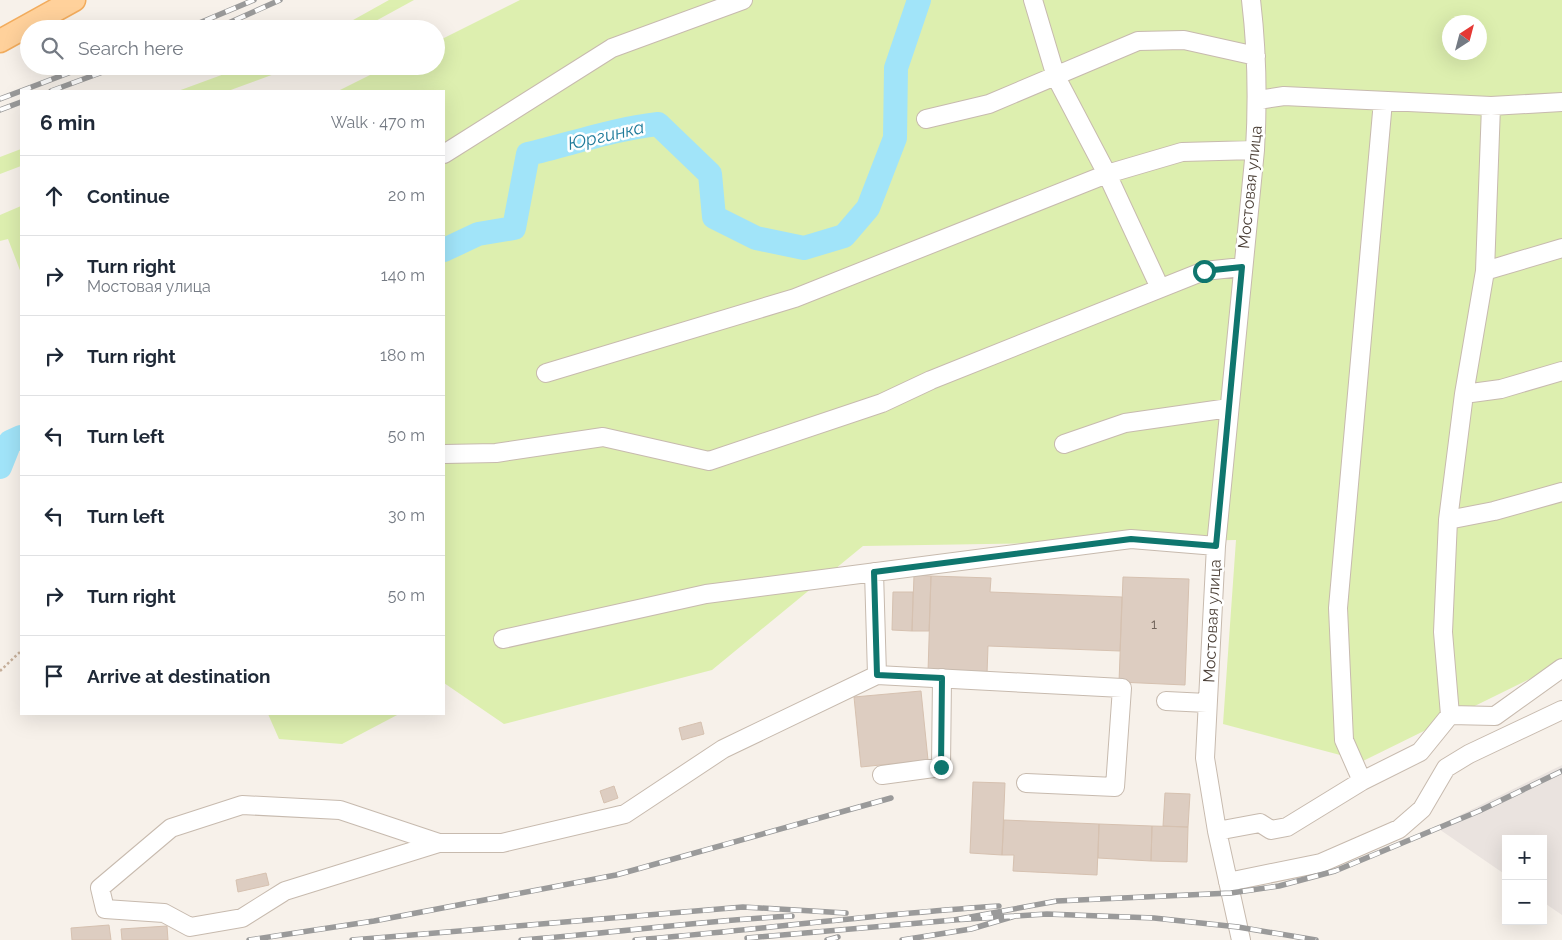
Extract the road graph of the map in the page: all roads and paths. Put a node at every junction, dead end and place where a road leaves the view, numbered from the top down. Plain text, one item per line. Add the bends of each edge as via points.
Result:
1 (74, 0) edge
2 (743, 0) edge
3 (1033, 0) edge
4 (1251, 0) edge
5 (38, 20) edge
6 (20, 30) edge
7 (0, 41) edge
8 (1256, 56) junction
9 (1056, 77) junction
10 (1258, 100) junction
11 (1383, 101) junction
12 (1562, 102) edge
13 (1491, 106) junction
14 (926, 119) dead end
15 (1255, 150) junction
16 (445, 153) edge
17 (1107, 174) junction
18 (1562, 248) edge
19 (1242, 267) junction
20 (1485, 271) junction
21 (1160, 288) junction
22 (1562, 370) edge
23 (546, 373) dead end
24 (1464, 394) junction
25 (1229, 408) junction
26 (1064, 444) dead end
27 (445, 454) edge
28 (1562, 492) edge
29 (1448, 520) junction
30 (1216, 546) junction
31 (874, 572) junction
32 (503, 639) dead end
33 (20, 652) edge
34 (1562, 668) edge
35 (0, 671) edge
36 (877, 675) junction
37 (942, 678) junction
38 (1166, 701) dead end
39 (1207, 703) junction
40 (1562, 710) edge
41 (1450, 715) junction
42 (882, 775) dead end
43 (1362, 781) junction
44 (1026, 783) dead end
45 (1216, 831) junction
46 (440, 843) junction
47 (1228, 882) junction
48 (1241, 940) edge

1 - 5 main road
2 - 16 street via 612,48
3 - 9 street
4 - 8 street, Мостовая улица
6 - 7 main road
8 - 9 street via 1184,40 1138,41
8 - 10 street, Мостовая улица
9 - 14 street via 990,104
9 - 17 street
10 - 11 street via 1284,96
10 - 15 street, Мостовая улица
11 - 13 street
11 - 43 street via 1338,608 1344,740
12 - 13 street
13 - 20 street
15 - 17 street via 1182,152
15 - 19 street, Мостовая улица
17 - 21 street
17 - 23 street via 796,298
18 - 20 street
19 - 21 street via 1204,271
19 - 25 street, Мостовая улица
20 - 24 street
21 - 27 street via 882,403 709,461 603,436 496,453
22 - 24 street via 1501,389
24 - 29 street
25 - 26 street via 1125,423
25 - 30 street, Мостовая улица
28 - 29 street
29 - 41 street via 1443,632
30 - 31 street via 1131,539
30 - 39 street, Мостовая улица
31 - 32 street via 706,594
31 - 36 street
33 - 35 path
34 - 41 street via 1495,716
36 - 37 street
36 - 46 street via 723,749 625,814 502,843
37 - 42 street via 941,767
37 - 44 street via 1122,688 1115,787
38 - 39 street
39 - 45 street, Мостовая улица via 1205,758
40 - 47 street via 1446,768 1422,809 1399,829 1321,862
41 - 43 street via 1420,752
43 - 45 street via 1287,827 1271,830 1260,823
45 - 47 street, Мостовая улица
46 - 46 street via 285,891 242,918 190,927 164,913 105,909 100,888 171,828 242,805 340,810
47 - 48 street, Мостовая улица

